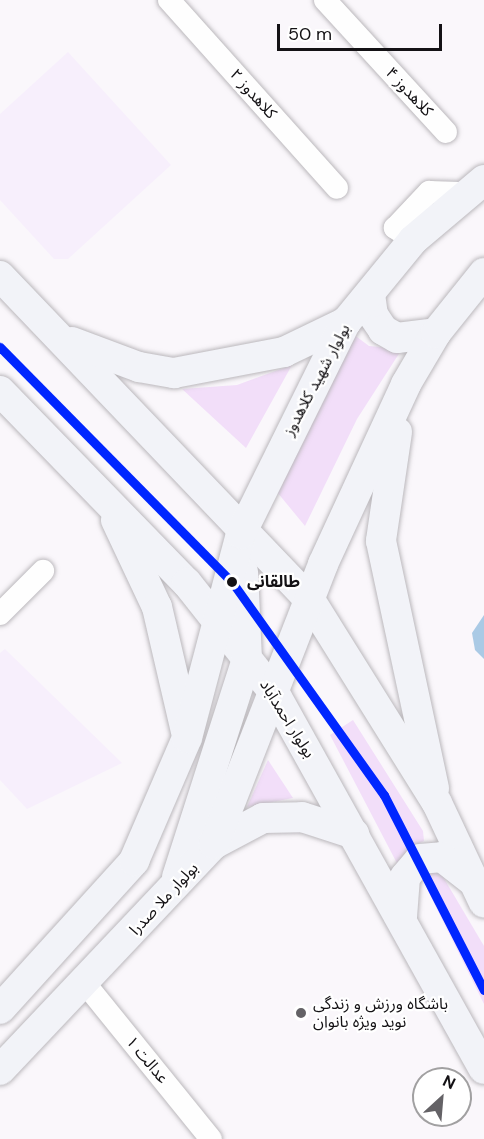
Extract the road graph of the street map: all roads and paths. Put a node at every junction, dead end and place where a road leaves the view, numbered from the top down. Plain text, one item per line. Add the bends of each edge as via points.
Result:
1 (169, 0) edge
2 (325, 0) edge
3 (446, 132) dead end
4 (476, 186) edge
5 (337, 188) dead end
6 (484, 273) edge
7 (0, 276) edge
8 (370, 294) junction
9 (346, 322) junction
10 (436, 333) junction
11 (66, 340) junction
12 (406, 384) junction
13 (0, 391) edge
14 (106, 498) junction
15 (241, 534) junction
16 (43, 571) dead end
17 (310, 600) junction
18 (0, 614) edge
19 (221, 623) junction
20 (247, 659) junction
21 (275, 694) junction
22 (187, 738) junction
23 (437, 803) junction
24 (354, 834) junction
25 (214, 844) junction
26 (134, 861) junction
27 (172, 891) junction
28 (478, 892) edge
29 (402, 917) junction
30 (83, 981) junction
31 (1, 1006) edge
32 (484, 1069) edge
33 (0, 1070) edge
34 (211, 1139) edge

1 - 5 street, کلاهدوز ۲
2 - 3 street, کلاهدوز ۴
4 - 8 main road, بولوار شهید کلاهدوز via 413,240
6 - 10 main road
7 - 11 main road
8 - 9 main road, بولوار شهید کلاهدوز
8 - 10 main road via 373,315 390,334 416,339
9 - 11 main road via 284,352 174,373 139,367
9 - 15 main road, بولوار شهید کلاهدوز
10 - 12 main road
11 - 15 main road
12 - 17 main road
12 - 23 main road via 381,541
13 - 14 main road, بولوار احمدآباد
14 - 19 main road, بولوار احمدآباد
14 - 22 main road via 157,607
15 - 17 main road
15 - 19 main road, بولوار شهید کلاهدوز
15 - 20 main road
16 - 18 street
17 - 21 main road
17 - 23 main road
19 - 20 main road, بولوار احمدآباد
19 - 22 main road
20 - 21 main road, بولوار احمدآباد
20 - 27 main road
21 - 24 main road, بولوار احمدآباد
21 - 25 main road, بولوار ملا صدرا
22 - 26 main road
23 - 28 main road
24 - 25 main road via 302,818 264,818
24 - 29 main road, بولوار احمدآباد
25 - 27 main road, بولوار ملا صدرا
26 - 27 main road via 157,862 171,880
26 - 31 main road
27 - 30 main road, بولوار ملا صدرا
28 - 29 main road via 441,857 420,859 405,877
29 - 32 main road, بولوار احمدآباد
30 - 33 main road, بولوار ملا صدرا
30 - 34 street, عدالت ۱

